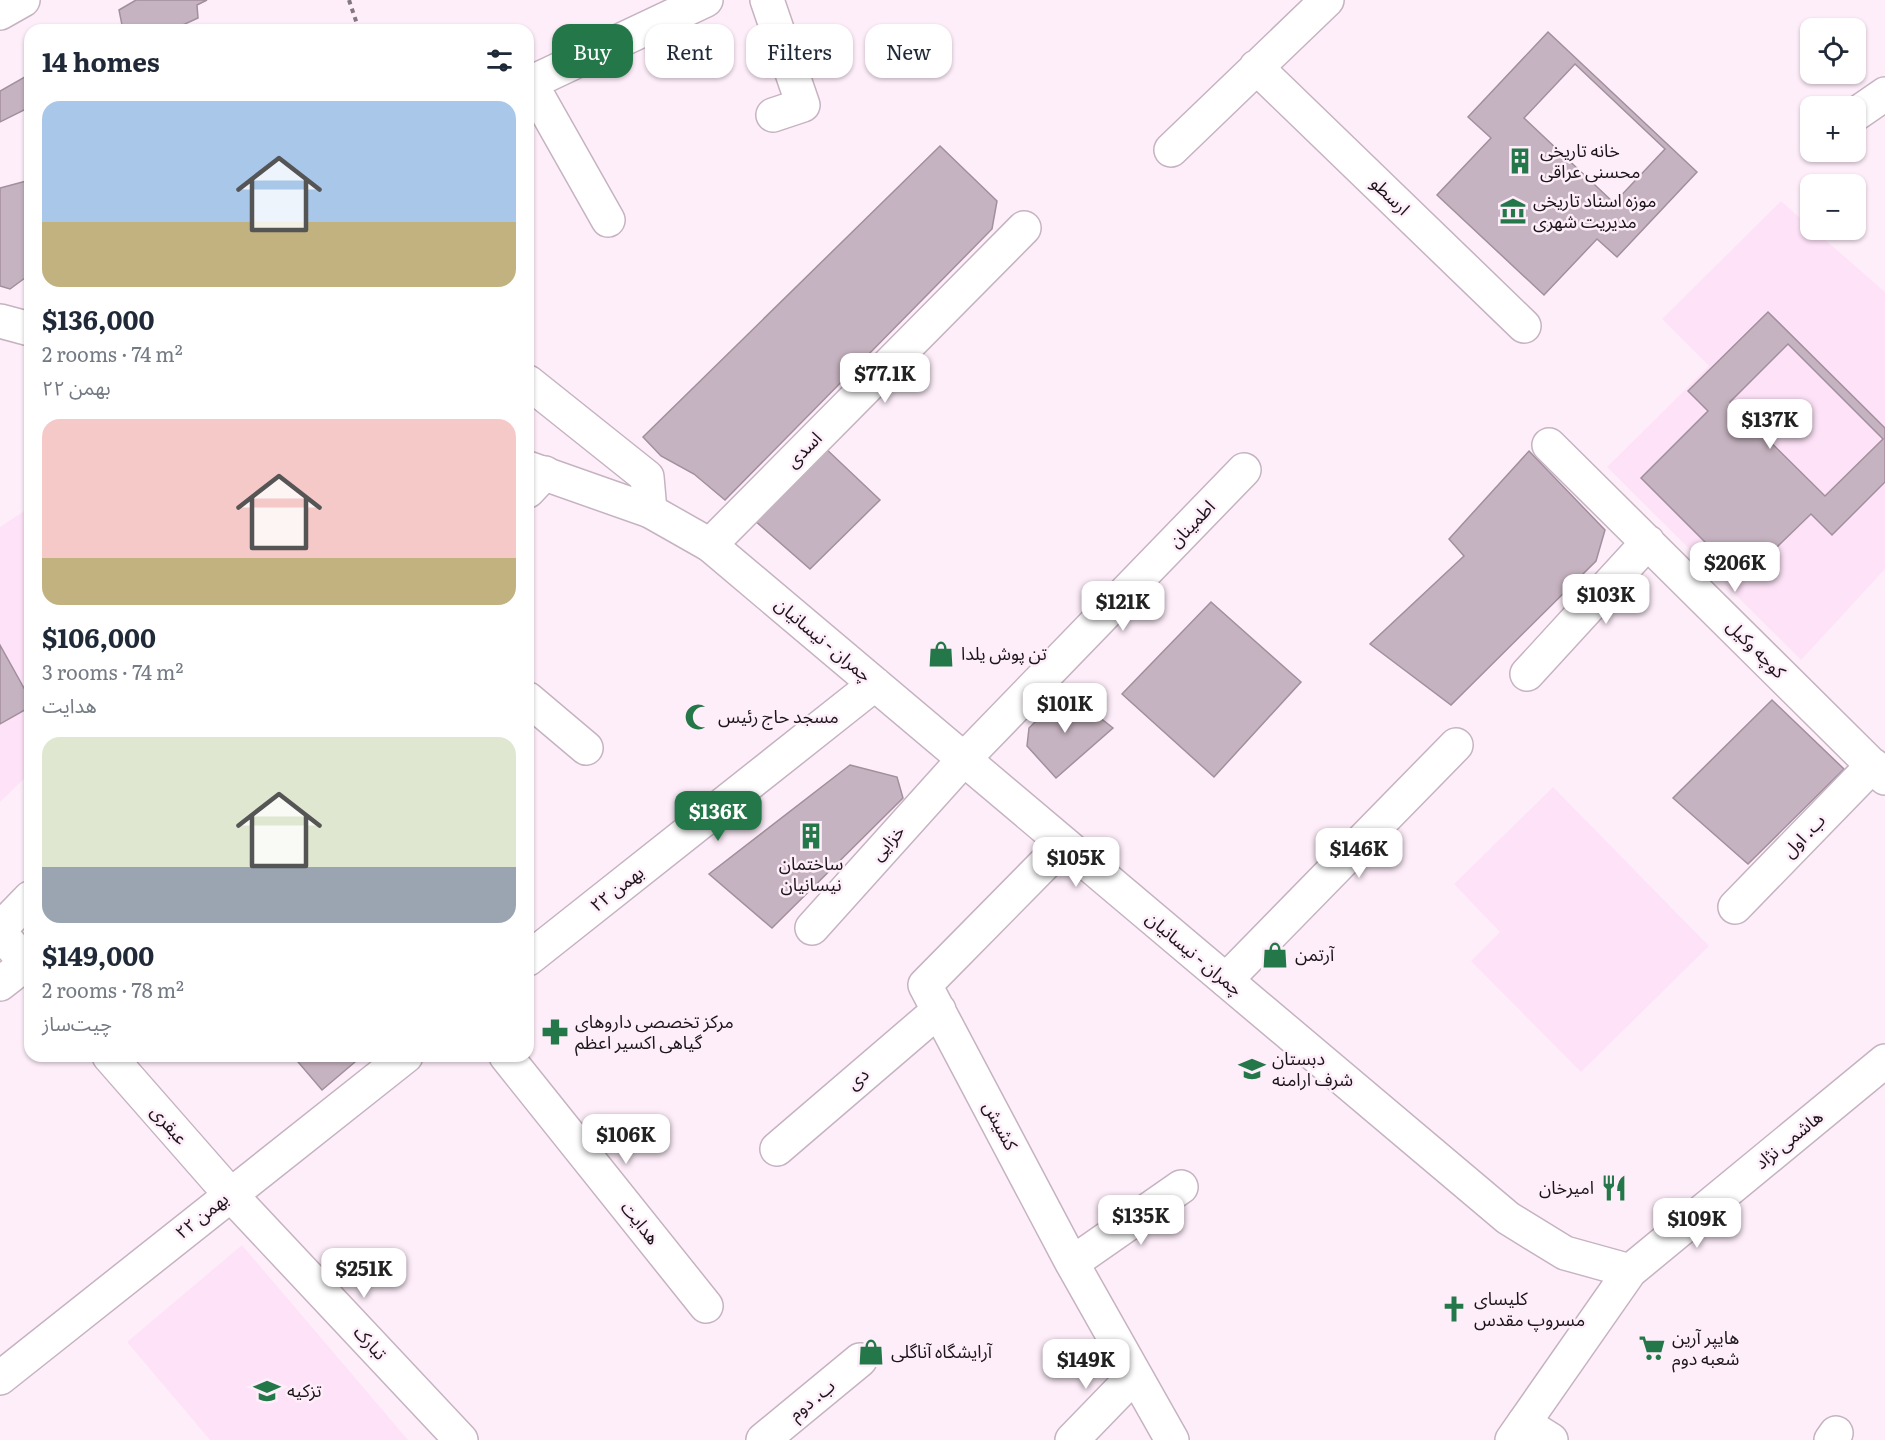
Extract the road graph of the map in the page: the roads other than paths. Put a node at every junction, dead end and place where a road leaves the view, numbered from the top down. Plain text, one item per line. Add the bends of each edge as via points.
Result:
1 (22, 0) edge
2 (706, 0) edge
3 (766, 0) edge
4 (1327, 0) edge
5 (0, 13) edge
6 (1256, 67) junction
7 (534, 81) edge
8 (534, 92) edge
9 (1885, 94) edge
10 (1866, 107) edge
11 (773, 115) dead end
12 (1171, 150) dead end
13 (608, 220) dead end
14 (1024, 228) dead end
15 (0, 321) edge
16 (1524, 326) dead end
17 (24, 327) edge
18 (534, 387) edge
19 (1549, 445) dead end
20 (1244, 470) dead end
21 (534, 477) edge
22 (650, 511) junction
23 (1648, 543) junction
24 (710, 545) junction
25 (1527, 674) dead end
26 (875, 684) junction
27 (534, 704) edge
28 (1456, 745) dead end
29 (586, 748) dead end
30 (964, 759) junction
31 (1879, 772) edge
32 (1064, 844) junction
33 (24, 905) edge
34 (1735, 907) dead end
35 (812, 927) dead end
36 (0, 931) edge
37 (534, 954) edge
38 (24, 960) edge
39 (24, 968) edge
40 (1226, 980) junction
41 (0, 984) edge
42 (939, 1010) junction
43 (1885, 1061) edge
44 (114, 1062) edge
45 (397, 1062) edge
46 (511, 1062) edge
47 (777, 1149) dead end
48 (1182, 1187) dead end
49 (230, 1194) junction
50 (1072, 1263) junction
51 (1630, 1271) junction
52 (706, 1306) dead end
53 (861, 1360) dead end
54 (1135, 1376) junction
55 (0, 1378) edge
56 (1518, 1432) edge
57 (461, 1440) edge
58 (763, 1440) edge
59 (1072, 1440) edge
60 (1172, 1440) edge
61 (1551, 1440) edge

1 - 5 street
2 - 7 street
3 - 11 street via 803,105
4 - 6 street
6 - 12 street
6 - 16 street, ارسطو
8 - 13 street
9 - 10 street
14 - 24 street, اسدی
15 - 17 street
18 - 22 street via 647,477
19 - 23 street, کوچه وکیل
20 - 30 street, اطمینان
21 - 22 street, چمران - نیسانیان
22 - 24 street, چمران - نیسانیان
23 - 25 street
23 - 31 street, کوچه وکیل
24 - 26 street, چمران - نیسانیان
26 - 30 street, چمران - نیسانیان
26 - 37 street, ۲۲ بهمن
27 - 29 street
28 - 40 street
30 - 32 street, چمران - نیسانیان
30 - 35 street, خزایی
31 - 34 street, ب. اول
32 - 40 street, چمران - نیسانیان
32 - 42 street, کشیش via 925,985
33 - 36 street
36 - 38 street
39 - 41 street
40 - 51 street, چمران - نیسانیان via 1508,1218 1565,1253
42 - 47 street, دی
42 - 50 street, کشیش
43 - 51 street, هاشمی نژاد
44 - 49 street, عبقری
45 - 49 street, ۲۲ بهمن
46 - 52 street, هدایت
48 - 50 street
49 - 55 street, ۲۲ بهمن
49 - 57 street, تبارک
50 - 54 street, کشیش
51 - 56 street, هاشمی نژاد
53 - 58 street, ب. دوم
54 - 59 street
54 - 60 street, کشیش
56 - 61 street

